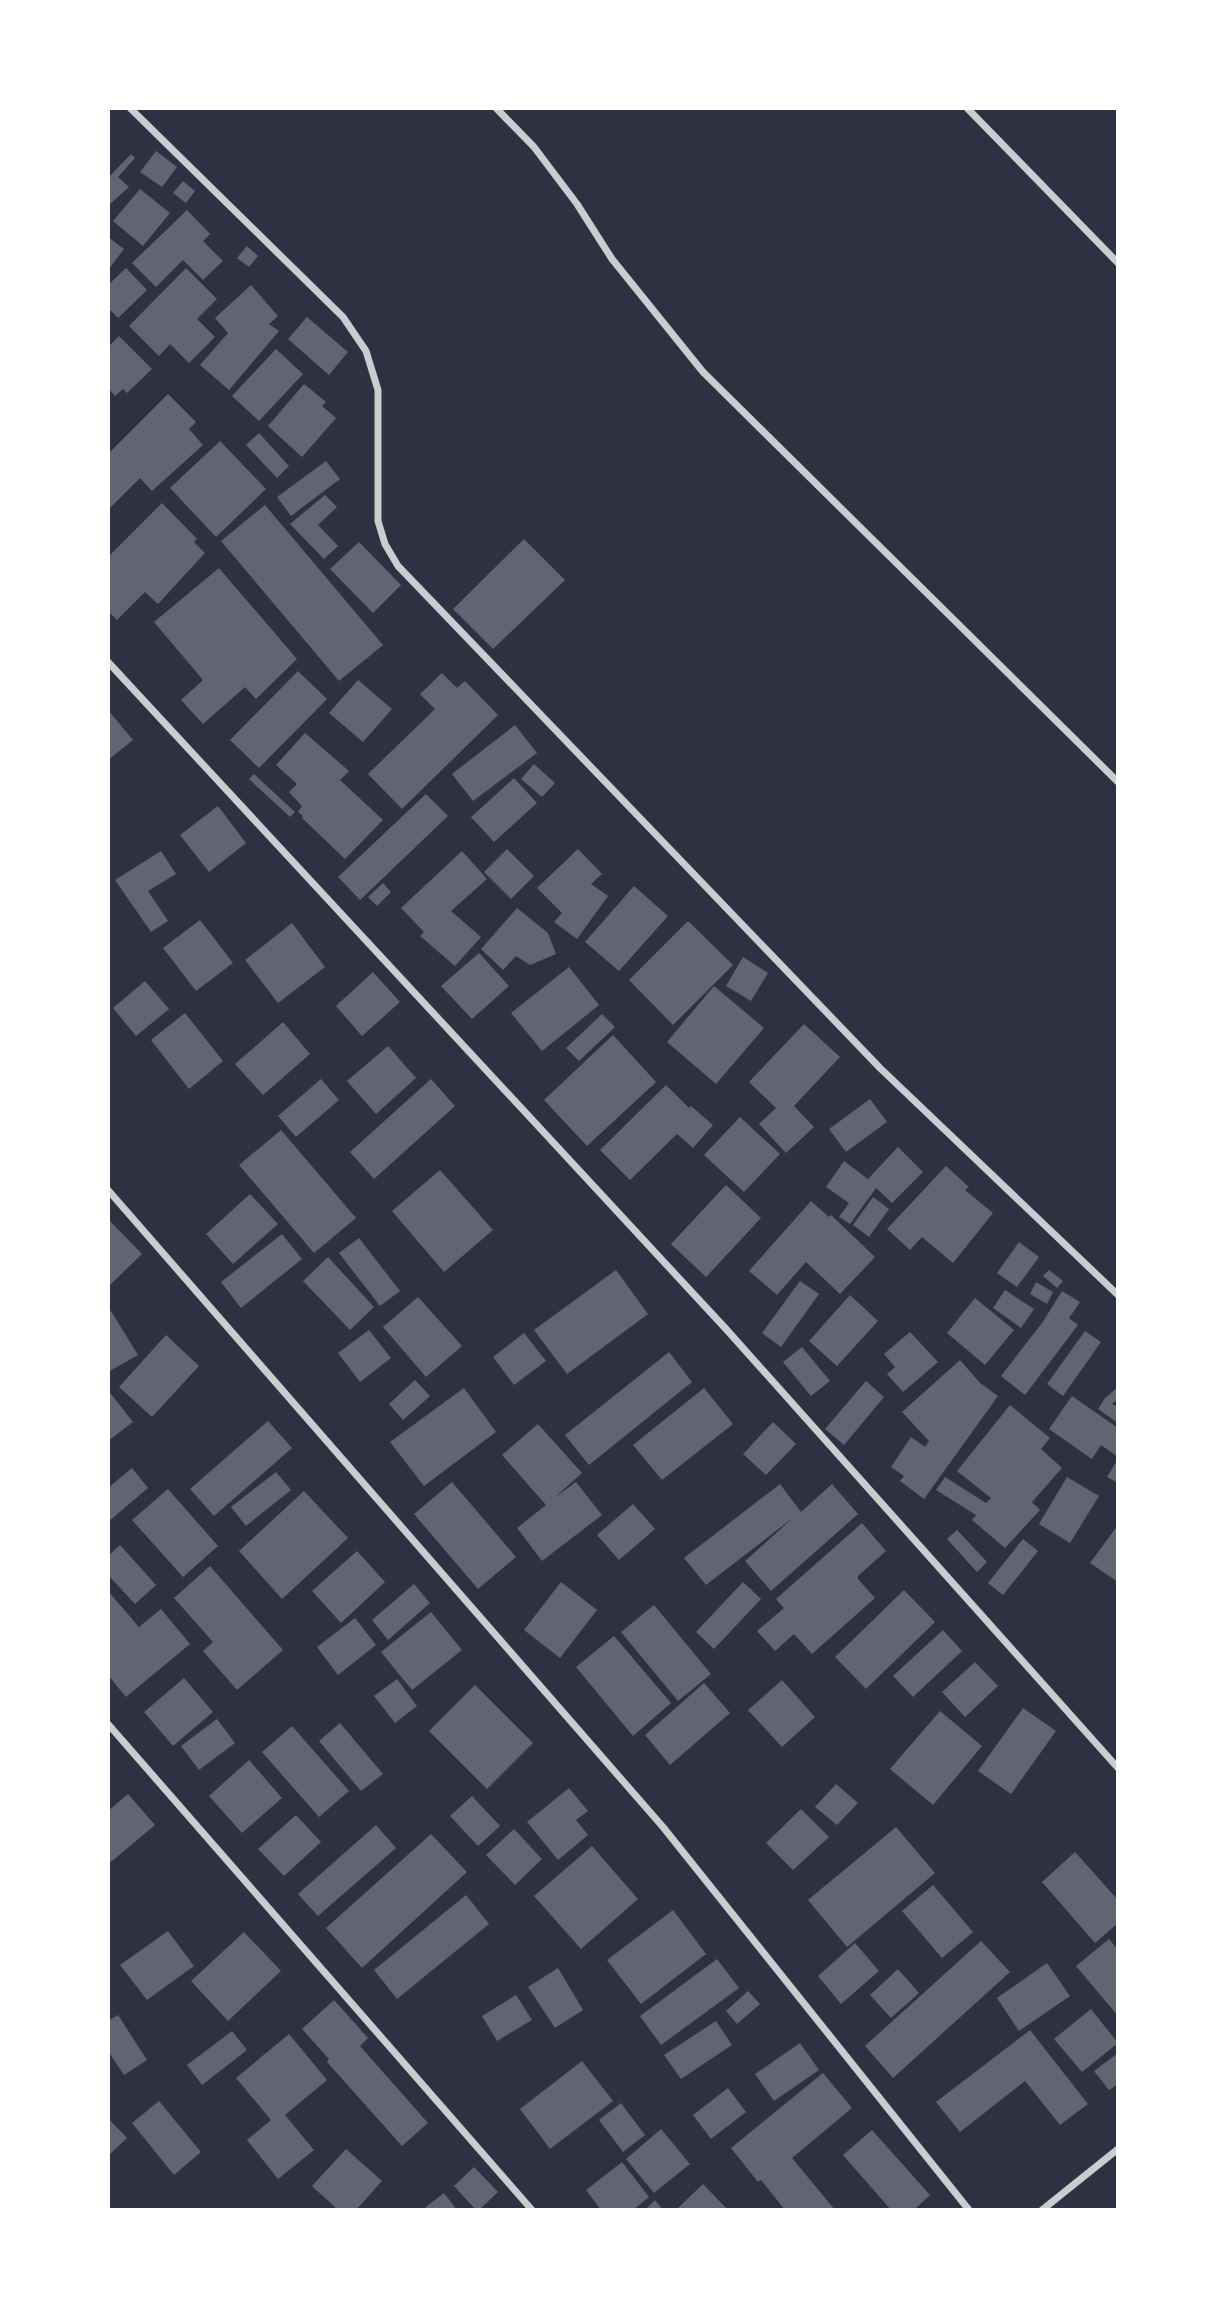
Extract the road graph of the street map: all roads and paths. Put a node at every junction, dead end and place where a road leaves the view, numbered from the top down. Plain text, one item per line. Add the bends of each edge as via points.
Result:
1 (130, 108) edge
2 (496, 108) edge
3 (967, 108) edge
4 (1118, 262) edge
5 (108, 662) edge
6 (1118, 782) edge
7 (108, 1190) edge
8 (1118, 1295) edge
9 (108, 1724) edge
10 (1118, 1768) edge
11 (1118, 2149) edge
12 (532, 2210) edge
13 (970, 2210) edge
14 (1042, 2210) edge

1 - 8 street via 343,317 366,351 377,390 379,521 398,566 880,1068
2 - 6 street via 534,147 612,259 702,372
3 - 4 street
5 - 10 street via 726,1329
7 - 13 street via 663,1827
9 - 12 street
11 - 14 street

